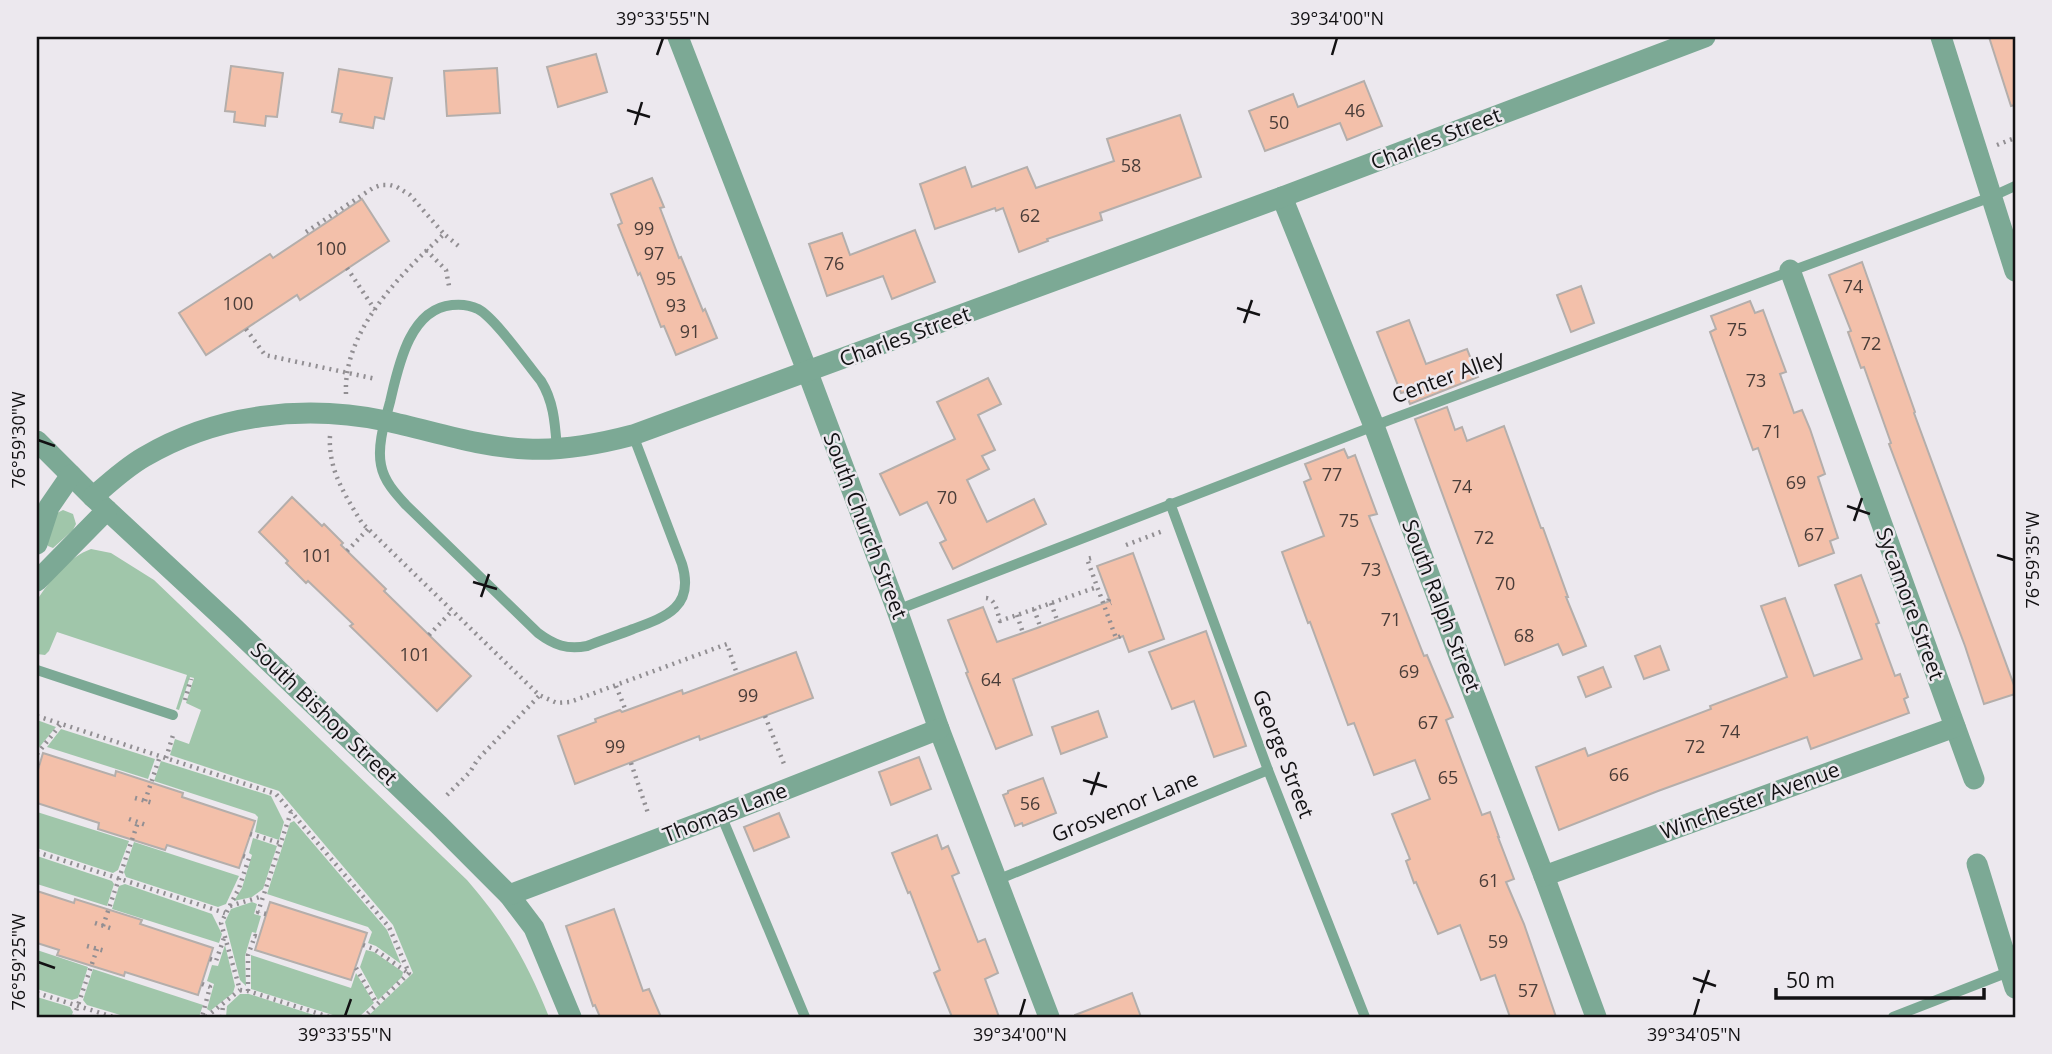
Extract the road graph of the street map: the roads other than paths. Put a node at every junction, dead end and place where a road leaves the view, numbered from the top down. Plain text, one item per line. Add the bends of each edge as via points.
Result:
1 (678, 37) edge
2 (1705, 37) edge
3 (1941, 37) edge
4 (2015, 186) edge
5 (1282, 197) junction
6 (1991, 197) junction
7 (1790, 270) junction
8 (2015, 271) edge
9 (808, 373) junction
10 (386, 421) junction
11 (1374, 426) junction
12 (633, 435) junction
13 (37, 441) edge
14 (557, 449) junction
15 (71, 475) junction
16 (100, 503) junction
17 (1170, 503) junction
18 (37, 544) edge
19 (37, 580) edge
20 (897, 610) junction
21 (37, 670) edge
22 (173, 715) dead end
23 (1955, 727) junction
24 (939, 729) junction
25 (1268, 770) junction
26 (1974, 779) dead end
27 (721, 815) junction
28 (1976, 864) dead end
29 (1544, 876) junction
30 (997, 880) junction
31 (509, 895) junction
32 (2013, 976) edge
33 (571, 1017) edge
34 (805, 1017) edge
35 (1049, 1017) edge
36 (1364, 1017) edge
37 (1596, 1017) edge
38 (1893, 1017) edge

1 - 9 street, South Church Street
2 - 5 street, Charles Street
3 - 6 street
4 - 6 lane, Center Alley
5 - 9 street, Charles Street
5 - 11 street, South Ralph Street
6 - 7 lane, Center Alley
6 - 8 street
7 - 11 lane, Center Alley
7 - 23 street, Sycamore Street
9 - 12 street, Charles Street
9 - 20 street, South Church Street
10 - 12 lane via 381,463 394,492 538,633 574,649 671,613 684,593 682,565
10 - 14 street, Charles Street via 484,444
10 - 14 lane via 411,337 427,315 452,305 474,307 489,317 541,381 552,404
10 - 16 street, Charles Street via 309,412 226,424 175,440 141,458 114,479
11 - 17 lane, Center Alley
11 - 29 street, South Ralph Street
12 - 14 street, Charles Street
13 - 15 street, South Bishop Street
15 - 16 street, South Bishop Street
15 - 18 street via 49,507
16 - 19 street, Charles Street
16 - 31 street, South Bishop Street
17 - 20 lane, Center Alley
17 - 25 lane, George Street
20 - 24 street, South Church Street
21 - 22 lane
23 - 26 street, Sycamore Street
23 - 29 street, Winchester Avenue
24 - 27 street, Thomas Lane
24 - 30 street, South Church Street
25 - 30 lane, Grosvenor Lane
25 - 36 lane, George Street
27 - 31 street, Thomas Lane
27 - 34 lane
28 - 32 street
29 - 37 street, South Ralph Street
30 - 35 street, South Church Street
31 - 33 street, South Bishop Street via 534,928
32 - 38 lane

